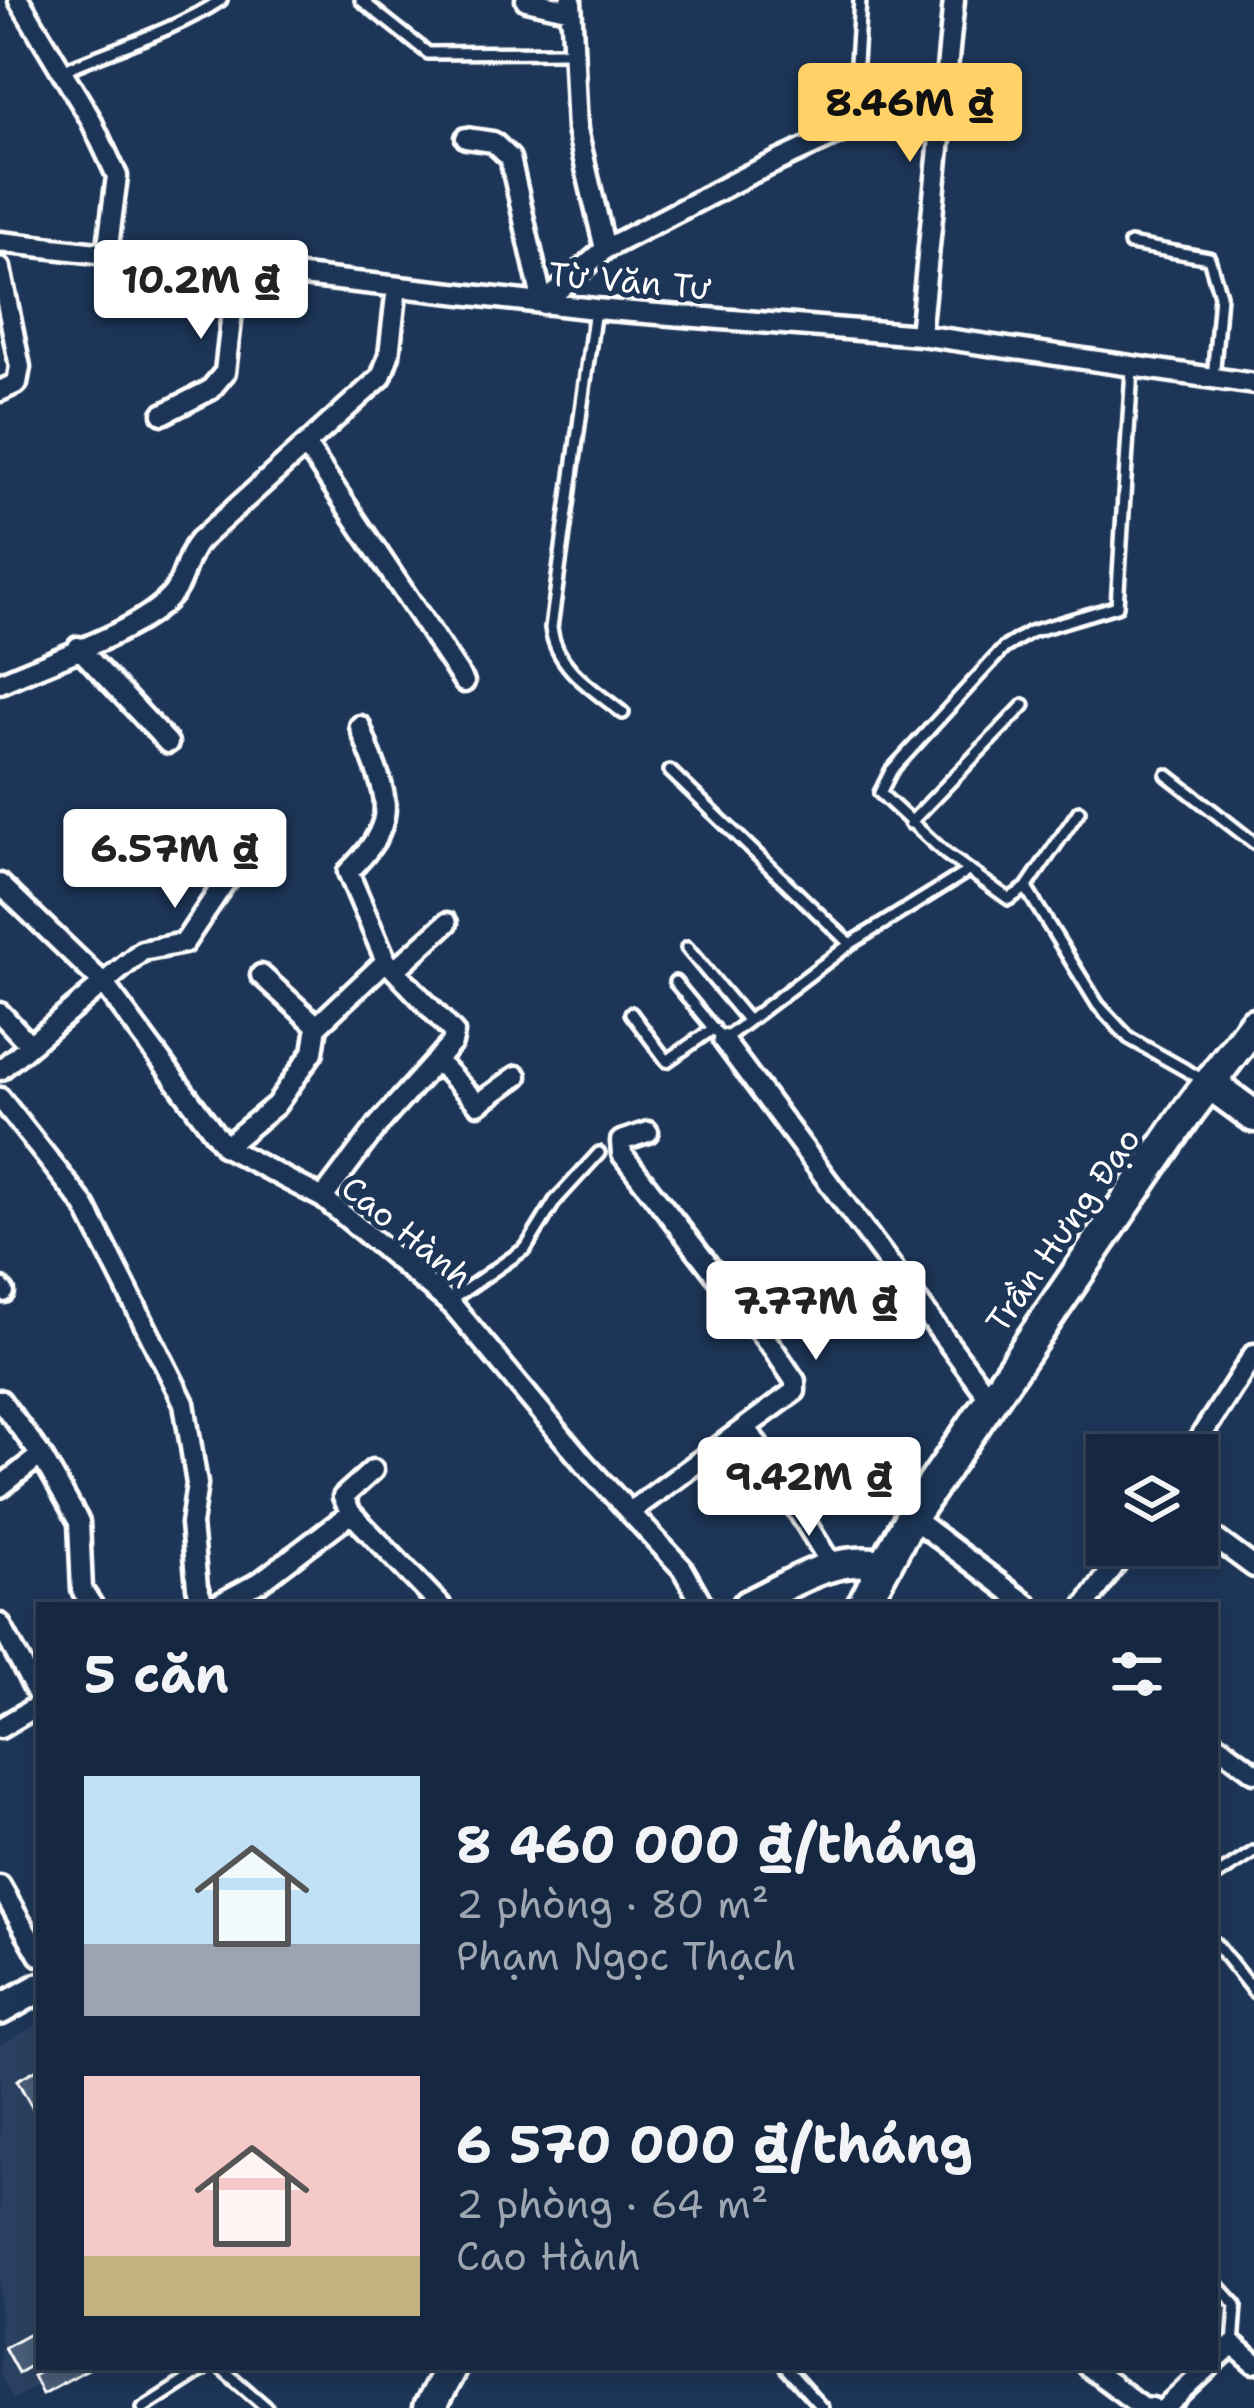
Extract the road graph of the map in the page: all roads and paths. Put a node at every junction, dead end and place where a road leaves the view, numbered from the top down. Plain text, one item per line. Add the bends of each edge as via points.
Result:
1 (19, 0) edge
2 (221, 0) edge
3 (361, 0) edge
4 (526, 0) edge
5 (860, 0) edge
6 (954, 0) edge
7 (571, 5) edge
8 (571, 52) junction
9 (62, 71) junction
10 (944, 102) junction
11 (852, 127) junction
12 (466, 138) dead end
13 (0, 242) edge
14 (1130, 244) dead end
15 (605, 249) junction
16 (107, 254) junction
17 (0, 268) edge
18 (237, 269) junction
19 (397, 287) junction
20 (543, 304) junction
21 (595, 309) junction
22 (920, 335) junction
23 (1132, 370) junction
24 (1213, 380) junction
25 (1254, 384) edge
26 (0, 391) edge
27 (163, 414) dead end
28 (307, 447) junction
29 (78, 647) junction
30 (464, 682) dead end
31 (0, 683) edge
32 (1024, 705) dead end
33 (623, 712) dead end
34 (360, 727) dead end
35 (168, 742) dead end
36 (670, 771) dead end
37 (1167, 775) dead end
38 (1079, 812) dead end
39 (910, 823) junction
40 (1254, 843) edge
41 (260, 847) dead end
42 (968, 871) junction
43 (0, 884) edge
44 (1026, 888) junction
45 (447, 923) dead end
46 (850, 944) junction
47 (687, 948) dead end
48 (391, 965) junction
49 (261, 975) dead end
50 (675, 982) dead end
51 (104, 984) junction
52 (0, 1013) edge
53 (631, 1013) dead end
54 (748, 1021) junction
55 (317, 1026) junction
56 (719, 1034) junction
57 (30, 1045) junction
58 (1248, 1045) edge
59 (440, 1063) junction
60 (0, 1070) edge
61 (517, 1076) dead end
62 (1209, 1084) junction
63 (0, 1098) edge
64 (1254, 1116) edge
65 (649, 1132) dead end
66 (225, 1147) junction
67 (599, 1153) dead end
68 (323, 1198) junction
69 (448, 1303) junction
70 (1253, 1358) edge
71 (990, 1399) junction
72 (0, 1400) edge
73 (747, 1428) junction
74 (1203, 1434) edge
75 (41, 1455) junction
76 (374, 1470) dead end
77 (0, 1487) edge
78 (630, 1512) junction
79 (351, 1513) junction
80 (911, 1516) junction
81 (1218, 1540) edge
82 (831, 1564) junction
83 (885, 1564) junction
84 (1114, 1566) edge
85 (1254, 1567) edge
86 (240, 1600) edge
87 (90, 1602) edge
88 (204, 1602) edge
89 (437, 1602) edge
90 (701, 1602) edge
91 (753, 1602) edge
92 (864, 1602) edge
93 (1024, 1602) edge
94 (1088, 1602) edge
95 (0, 1624) edge
96 (36, 1695) edge
97 (36, 1703) edge
98 (0, 1728) edge
99 (1218, 1745) edge
100 (1254, 1772) edge
101 (1254, 1852) edge
102 (1218, 1875) edge
103 (0, 1886) edge
104 (1218, 1946) edge
105 (36, 1949) edge
106 (36, 1990) edge
107 (1254, 1992) edge
108 (0, 2010) edge
109 (1218, 2285) edge
110 (1233, 2345) junction
111 (1218, 2359) edge
112 (1254, 2363) edge
113 (202, 2370) edge
114 (223, 2370) edge
115 (449, 2370) edge
116 (788, 2370) edge
117 (1092, 2370) edge
118 (1206, 2370) edge
119 (143, 2408) edge
120 (267, 2408) edge
121 (429, 2408) edge
122 (822, 2408) edge
123 (1152, 2408) edge
124 (1165, 2408) edge

1 - 9 street
2 - 9 lane via 192,20
3 - 8 lane via 428,53
4 - 7 street
5 - 11 lane
6 - 10 street
7 - 8 street
8 - 15 street via 577,130
9 - 16 street via 117,176
10 - 11 street
10 - 22 street
11 - 15 street
12 - 20 street via 493,142 510,158
13 - 16 street, Từ Văn Tư
14 - 24 lane via 1209,257 1220,296
15 - 20 street
16 - 18 street, Từ Văn Tư
17 - 26 street via 20,376
18 - 19 street, Từ Văn Tư
18 - 27 street via 225,372 210,390
19 - 20 street, Từ Văn Tư
19 - 28 street via 381,377
20 - 21 street, Từ Văn Tư
21 - 22 street, Từ Văn Tư
21 - 33 lane via 550,628 566,665
22 - 23 street, Từ Văn Tư
23 - 24 street, Từ Văn Tư
23 - 39 lane via 1117,607 1030,632 1004,648 881,783 880,793
24 - 25 street, Từ Văn Tư
28 - 29 street via 199,541 159,609
28 - 30 street
29 - 31 street
29 - 35 street
32 - 39 lane
34 - 48 street via 385,796 386,823 348,872
36 - 46 lane
37 - 40 lane
38 - 44 lane
39 - 42 lane
41 - 51 street via 184,943 152,946
42 - 44 lane via 1009,899
42 - 46 lane
43 - 51 street, Cao Hành
44 - 62 lane via 1097,1005 1129,1038
45 - 48 street
46 - 54 lane
47 - 54 lane
48 - 55 street
48 - 59 street via 454,1033
49 - 55 street
50 - 56 lane
51 - 57 street
51 - 66 street, Cao Hành
52 - 57 street
53 - 56 lane via 668,1061
54 - 56 lane
55 - 66 street via 301,1074
56 - 71 street
57 - 60 street
58 - 62 main road, Trần Hưng Đạo
59 - 61 street via 478,1104
59 - 68 street via 378,1125
62 - 64 main road
62 - 71 main road, Trần Hưng Đạo
63 - 88 street via 85,1206 184,1403
65 - 73 street via 621,1141 622,1154 795,1381 795,1391
66 - 68 street, Cao Hành
67 - 69 lane via 526,1248
68 - 69 street, Cao Hành
69 - 78 street, Cao Hành
70 - 74 street
71 - 80 main road, Trần Hưng Đạo
72 - 75 street
73 - 78 street
73 - 82 street
75 - 77 street
75 - 87 street via 79,1522 82,1590
76 - 79 street via 343,1497
78 - 90 street, Cao Hành
79 - 86 street
79 - 89 street
80 - 83 main road, Trần Hưng Đạo
80 - 93 street
81 - 85 street
82 - 83 main road
82 - 91 main road
83 - 92 main road, Trần Hưng Đạo
84 - 94 street
95 - 96 street
97 - 98 street
99 - 100 street
101 - 102 lane
103 - 105 street
104 - 107 lane
106 - 108 main road
109 - 110 lane via 1236,2305
110 - 111 street
110 - 112 street
113 - 119 lane
114 - 120 lane
115 - 121 main road
116 - 122 lane
117 - 123 street
118 - 124 street

